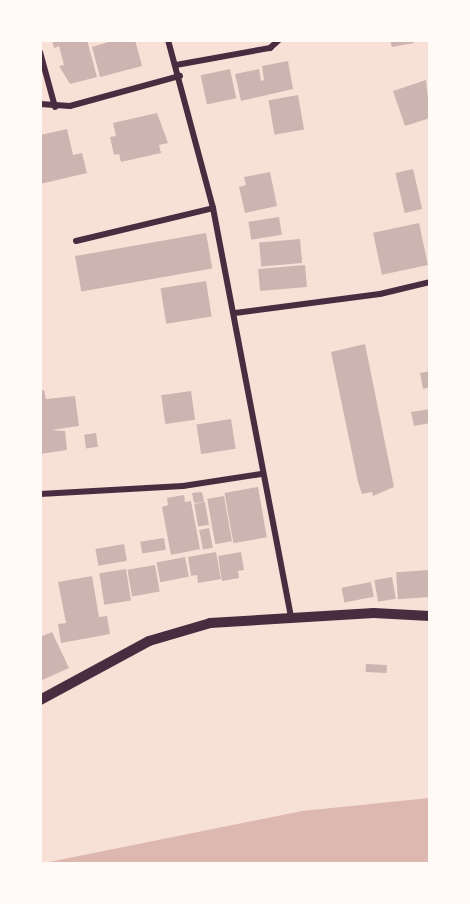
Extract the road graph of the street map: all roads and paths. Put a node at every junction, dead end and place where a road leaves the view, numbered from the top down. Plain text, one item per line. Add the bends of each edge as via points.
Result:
1 (168, 40) edge
2 (279, 40) edge
3 (40, 52) edge
4 (176, 66) junction
5 (180, 76) junction
6 (40, 104) edge
7 (55, 106) junction
8 (213, 208) junction
9 (76, 242) dead end
10 (429, 282) edge
11 (235, 313) junction
12 (261, 474) junction
13 (40, 494) edge
14 (291, 616) junction
15 (429, 616) edge
16 (40, 700) edge

1 - 4 street
2 - 4 street via 270,48
3 - 7 street
4 - 5 street
5 - 7 street
5 - 8 street
6 - 7 street
8 - 9 street
8 - 11 street
10 - 11 street via 380,294
11 - 12 street
12 - 13 street via 183,486
12 - 14 street
14 - 15 street
14 - 16 street via 210,623 149,641

